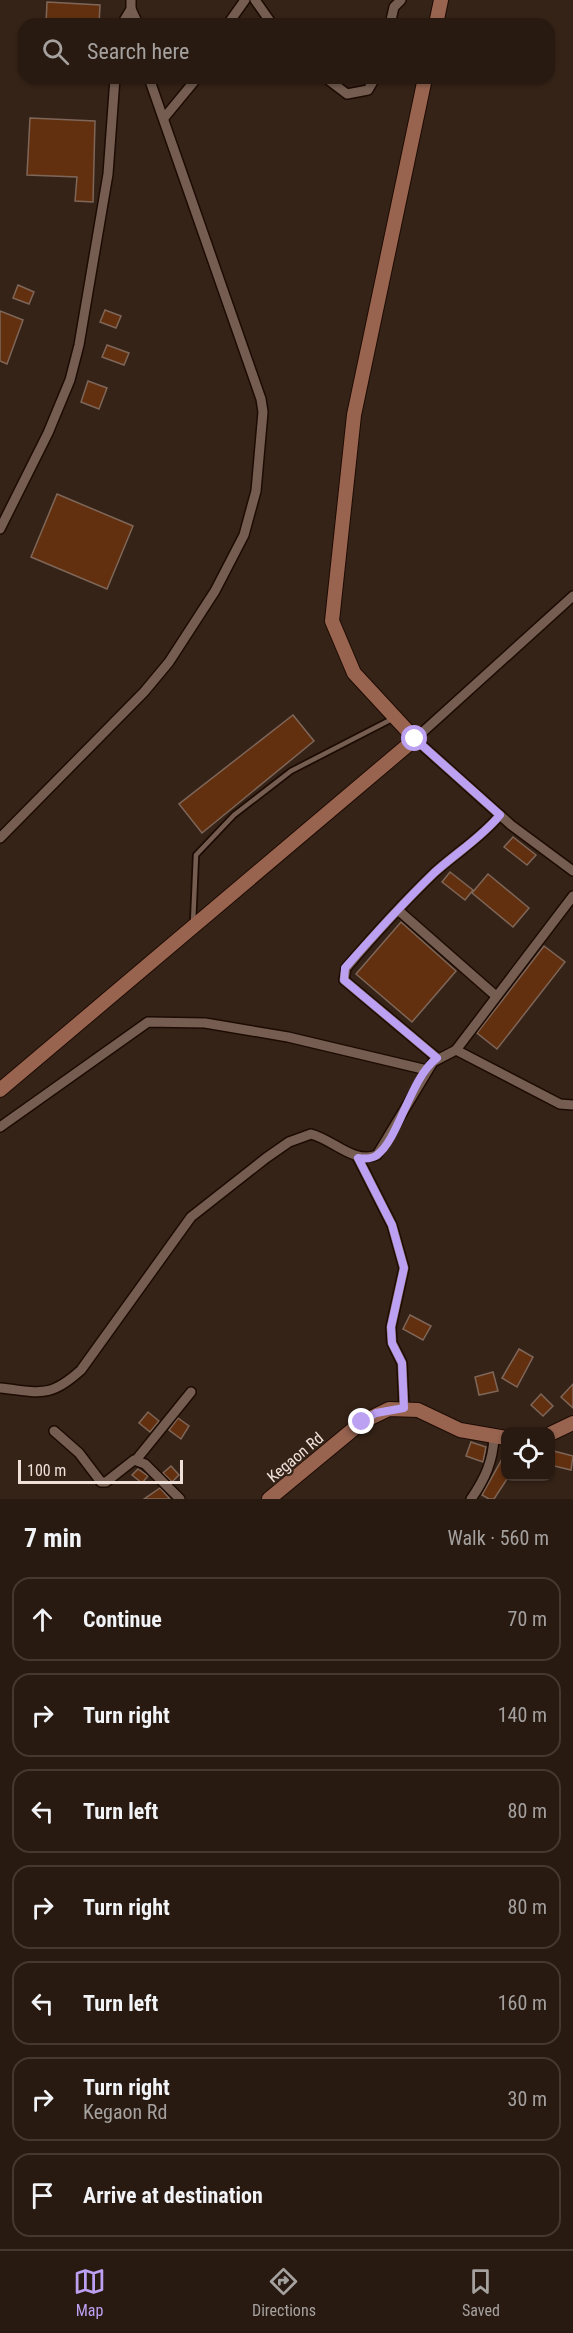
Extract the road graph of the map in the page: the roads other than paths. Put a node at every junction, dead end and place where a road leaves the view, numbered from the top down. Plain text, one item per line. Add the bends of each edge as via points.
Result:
1 (245, 0) edge
2 (255, 0) edge
3 (401, 0) edge
4 (441, 0) edge
5 (232, 18) edge
6 (268, 18) edge
7 (392, 18) edge
8 (437, 18) edge
9 (115, 84) edge
10 (151, 84) edge
11 (192, 84) edge
12 (334, 84) edge
13 (372, 84) edge
14 (424, 84) edge
15 (164, 118) junction
16 (0, 529) edge
17 (573, 596) edge
18 (394, 718) junction
19 (415, 739) junction
20 (500, 815) junction
21 (0, 838) edge
22 (573, 871) edge
23 (573, 896) edge
24 (398, 910) junction
25 (193, 928) junction
26 (496, 996) junction
27 (456, 1050) junction
28 (437, 1058) junction
29 (427, 1070) junction
30 (0, 1090) edge
31 (573, 1105) edge
32 (0, 1127) edge
33 (358, 1158) junction
34 (0, 1388) edge
35 (191, 1392) dead end
36 (404, 1408) junction
37 (573, 1423) edge
38 (54, 1431) dead end
39 (555, 1432) edge
40 (500, 1438) edge
41 (136, 1460) junction
42 (180, 1499) edge
43 (269, 1499) edge
44 (471, 1499) edge

1 - 5 street
2 - 6 street
3 - 7 street
4 - 8 street
9 - 16 street via 108,174 80,345 48,434
10 - 15 street
11 - 15 street
12 - 13 street via 347,94 368,90
14 - 18 street via 354,415 332,621 354,673
15 - 21 street via 261,399 256,491 244,535 215,591 169,662
17 - 19 street
18 - 19 street
18 - 25 lane via 291,771 234,815 196,855
19 - 20 street
19 - 25 street
20 - 22 street
20 - 24 street
23 - 26 street
24 - 26 street
24 - 28 street via 345,968 344,980
25 - 30 street
26 - 27 street
27 - 28 street
27 - 31 street via 560,1104
28 - 29 street
29 - 32 street via 278,1035 205,1023 148,1022
29 - 33 street via 377,1155
33 - 34 street via 311,1134 289,1142 191,1217 81,1370 62,1388 45,1392
33 - 36 street via 392,1225 404,1268 391,1327 392,1343 402,1363
35 - 41 street
36 - 40 street, Kegaon Rd via 418,1410 460,1430
36 - 43 street, Kegaon Rd via 376,1413 362,1422
37 - 39 street
38 - 41 street via 79,1453 102,1483
40 - 44 street
41 - 42 street

